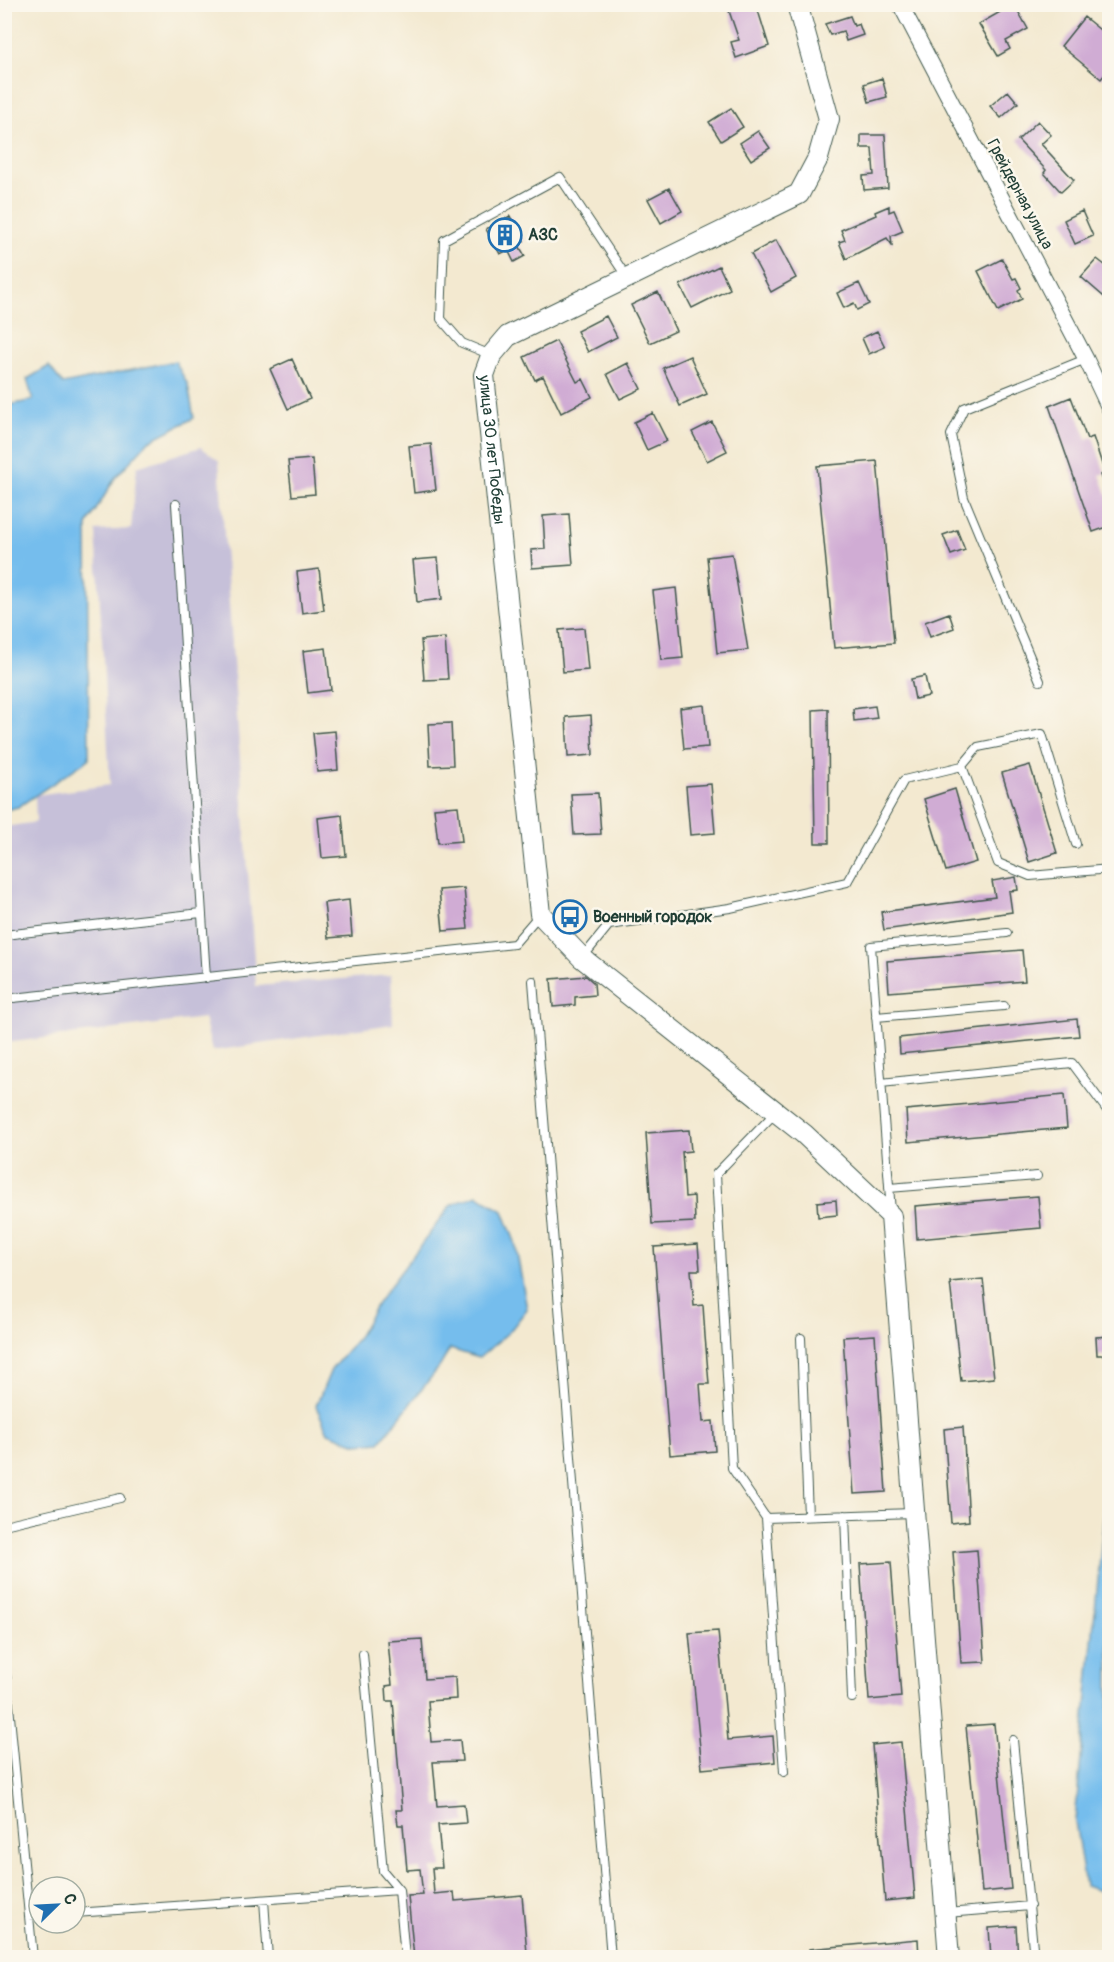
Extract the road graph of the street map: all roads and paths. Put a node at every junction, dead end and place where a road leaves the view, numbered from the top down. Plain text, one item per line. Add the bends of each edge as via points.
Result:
1 (797, 4) edge
2 (900, 4) edge
3 (627, 278) junction
4 (491, 356) junction
5 (1086, 358) junction
6 (1107, 395) edge
7 (1110, 410) edge
8 (176, 504) dead end
9 (1040, 681) dead end
10 (962, 766) junction
11 (1076, 844) dead end
12 (1110, 869) edge
13 (201, 913) junction
14 (540, 914) junction
15 (1007, 933) dead end
16 (4, 935) edge
17 (582, 957) junction
18 (206, 978) junction
19 (533, 981) dead end
20 (4, 999) edge
21 (1004, 1006) dead end
22 (876, 1017) junction
23 (881, 1083) junction
24 (776, 1112) junction
25 (1110, 1114) edge
26 (1037, 1176) dead end
27 (889, 1188) junction
28 (891, 1216) junction
29 (801, 1338) dead end
30 (120, 1498) dead end
31 (914, 1513) junction
32 (845, 1515) junction
33 (808, 1516) junction
34 (766, 1518) junction
35 (4, 1525) edge
36 (4, 1653) edge
37 (363, 1654) dead end
38 (852, 1698) dead end
39 (1013, 1740) dead end
40 (784, 1772) dead end
41 (399, 1890) junction
42 (27, 1895) edge
43 (264, 1900) junction
44 (1030, 1906) junction
45 (87, 1912) edge
46 (945, 1913) junction
47 (31, 1935) edge
48 (33, 1958) edge
49 (268, 1958) edge
50 (405, 1958) edge
51 (611, 1958) edge
52 (949, 1958) edge
53 (1034, 1958) edge

1 - 3 street, улица 30 лет Победы via 829,119 818,158 799,194
2 - 5 street, Грейдерная улица
3 - 4 street, улица 30 лет Победы via 508,336
3 - 4 lane via 560,177 444,240 441,319 462,343
4 - 14 street, улица 30 лет Победы via 484,375
5 - 6 street, Грейдерная улица
5 - 9 lane via 964,408 951,435 964,498
6 - 7 street, Грейдерная улица
8 - 13 lane
10 - 11 lane via 978,747 1042,734
10 - 12 lane via 998,863 1030,876
10 - 17 lane via 904,780 847,882 730,908 609,925
13 - 16 lane
13 - 18 lane
14 - 17 street
14 - 18 lane via 513,944
15 - 22 lane via 871,946
17 - 24 street
18 - 20 lane
19 - 51 lane
21 - 22 lane
22 - 23 lane
23 - 25 lane via 1072,1063
23 - 27 lane
24 - 28 street
24 - 34 lane via 716,1174 732,1468
26 - 27 lane
27 - 28 lane
28 - 31 street
29 - 33 lane
30 - 35 lane
31 - 32 lane
31 - 46 street
32 - 33 lane
32 - 38 lane
33 - 34 lane
34 - 40 lane
36 - 42 lane
37 - 41 lane via 383,1871
39 - 44 lane
41 - 43 lane
41 - 50 lane
43 - 45 lane
43 - 49 lane
44 - 46 lane
44 - 53 lane
46 - 52 street
47 - 48 lane

